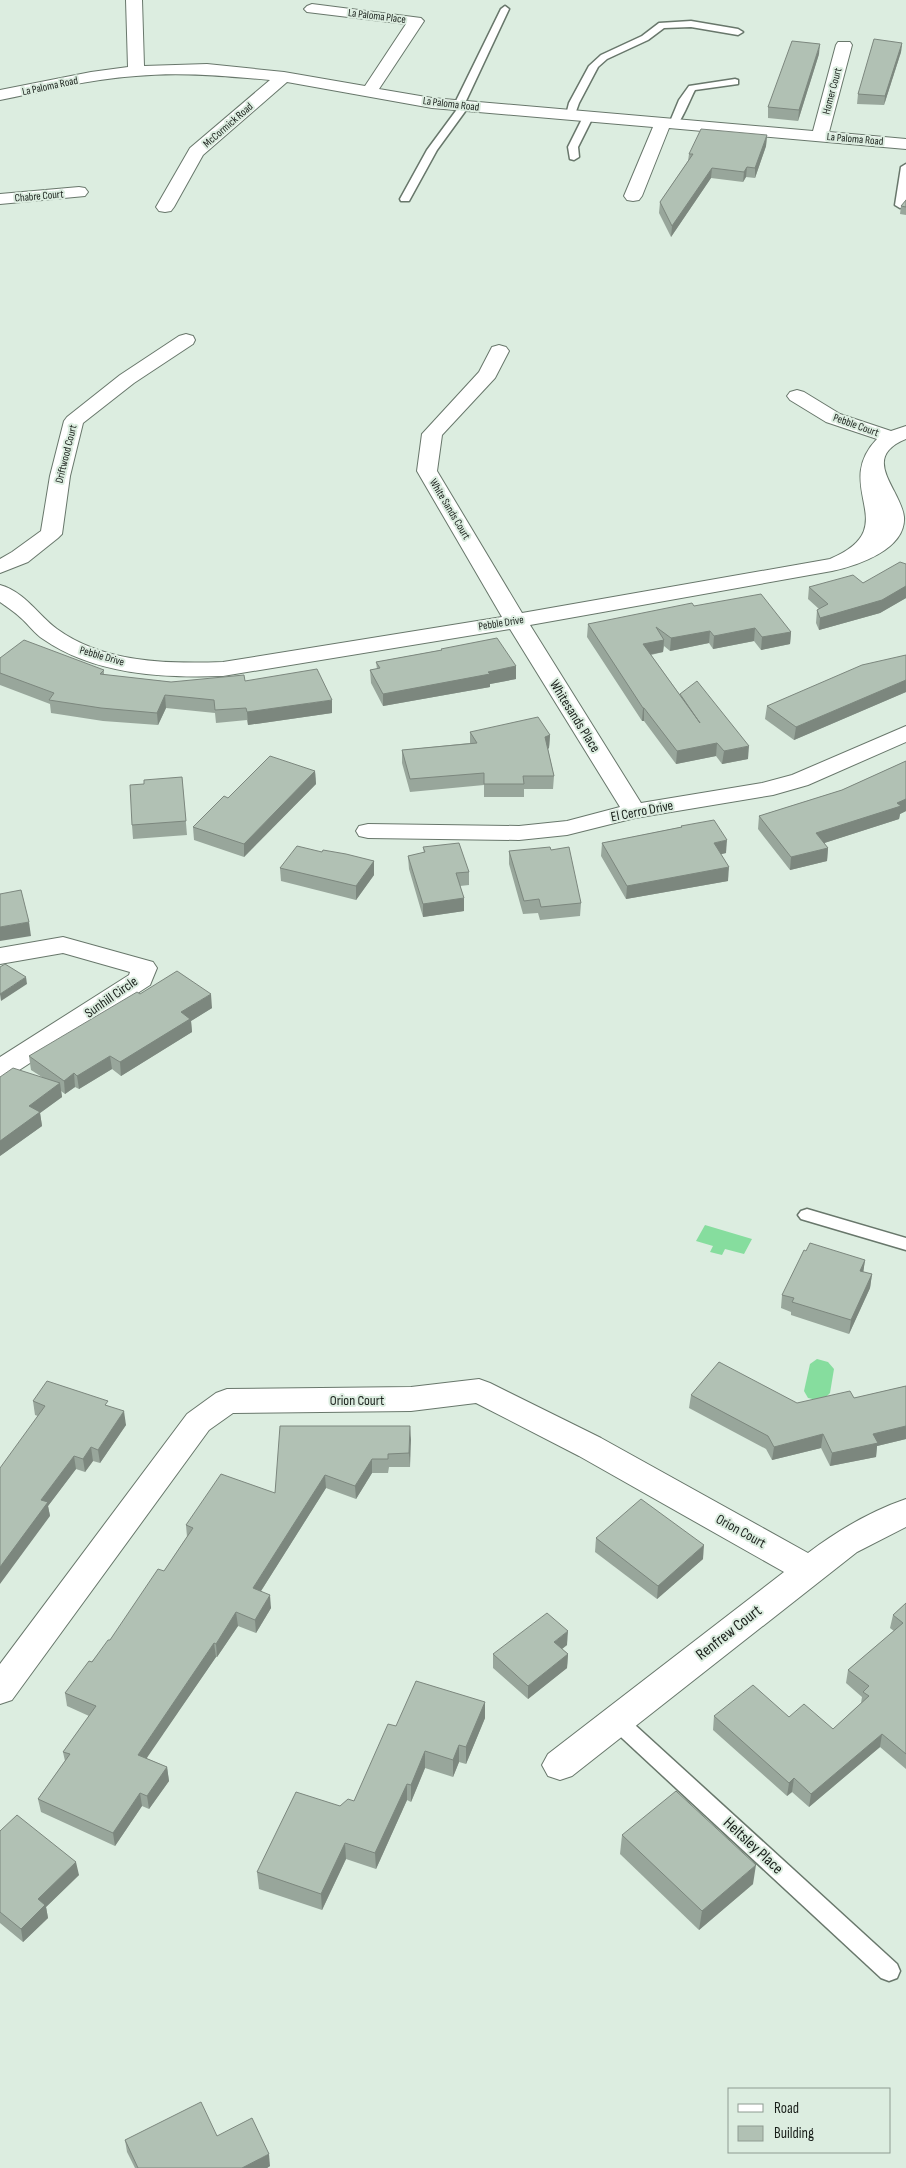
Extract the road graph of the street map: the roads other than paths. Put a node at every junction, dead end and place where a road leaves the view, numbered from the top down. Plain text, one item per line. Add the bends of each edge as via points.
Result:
1 (134, 0) edge
2 (312, 9) dead end
3 (505, 9) dead end
4 (738, 32) dead end
5 (844, 45) dead end
6 (136, 71) junction
7 (284, 77) junction
8 (735, 82) dead end
9 (369, 92) junction
10 (0, 95) edge
11 (461, 106) junction
12 (571, 115) junction
13 (588, 117) junction
14 (669, 124) junction
15 (820, 136) junction
16 (906, 144) edge
17 (574, 157) dead end
18 (906, 167) edge
19 (79, 192) dead end
20 (633, 196) dead end
21 (0, 199) edge
22 (405, 199) dead end
23 (900, 204) edge
24 (165, 207) dead end
25 (186, 340) dead end
26 (499, 351) dead end
27 (797, 396) dead end
28 (898, 434) edge
29 (0, 567) edge
30 (0, 592) edge
31 (516, 620) junction
32 (906, 733) edge
33 (634, 811) junction
34 (368, 831) dead end
35 (0, 956) edge
36 (0, 1070) edge
37 (808, 1214) dead end
38 (906, 1244) edge
39 (906, 1512) edge
40 (810, 1570) junction
41 (0, 1690) edge
42 (616, 1720) junction
43 (560, 1765) dead end
44 (889, 1971) dead end

1 - 6 street
2 - 9 street, La Paloma Place via 416,21
3 - 11 lane
4 - 12 lane via 691,24 662,25 645,38 604,57 594,66
5 - 15 street, Homer Court
6 - 7 street, La Paloma Road via 207,69
6 - 10 street, La Paloma Road
7 - 9 street, La Paloma Road
7 - 24 street, McCormick Road via 196,152
8 - 14 lane via 692,88
9 - 11 street, La Paloma Road
11 - 12 street, La Paloma Road
11 - 22 lane
12 - 13 street, La Paloma Road
13 - 14 street, La Paloma Road
13 - 17 lane via 573,146
14 - 15 street, La Paloma Road
14 - 20 street
15 - 16 street, La Paloma Road
18 - 23 lane
19 - 21 street, Chabre Court
25 - 29 street, Driftwood Court via 74,421 60,476 51,534
26 - 31 street, White Sands Court via 488,374 432,434 427,471
27 - 28 street, Pebble Court via 833,418
28 - 31 street, Pebble Drive via 874,454 873,473 892,516 893,527 871,551 832,565
30 - 31 street, Pebble Drive via 51,635 89,655 167,670 222,669
31 - 33 street, Whitesands Place
32 - 33 street, El Cerro Drive via 800,780 764,790
33 - 34 street, El Cerro Drive via 566,828 519,833
35 - 36 street, Sunhill Circle via 63,945 144,968 141,979
37 - 38 lane
39 - 40 street, Renfrew Court via 845,1543
40 - 41 street, Orion Court via 590,1447 479,1391 411,1399 227,1400 198,1422
40 - 42 street, Renfrew Court
42 - 43 street, Renfrew Court
42 - 44 lane, Heltsley Place

